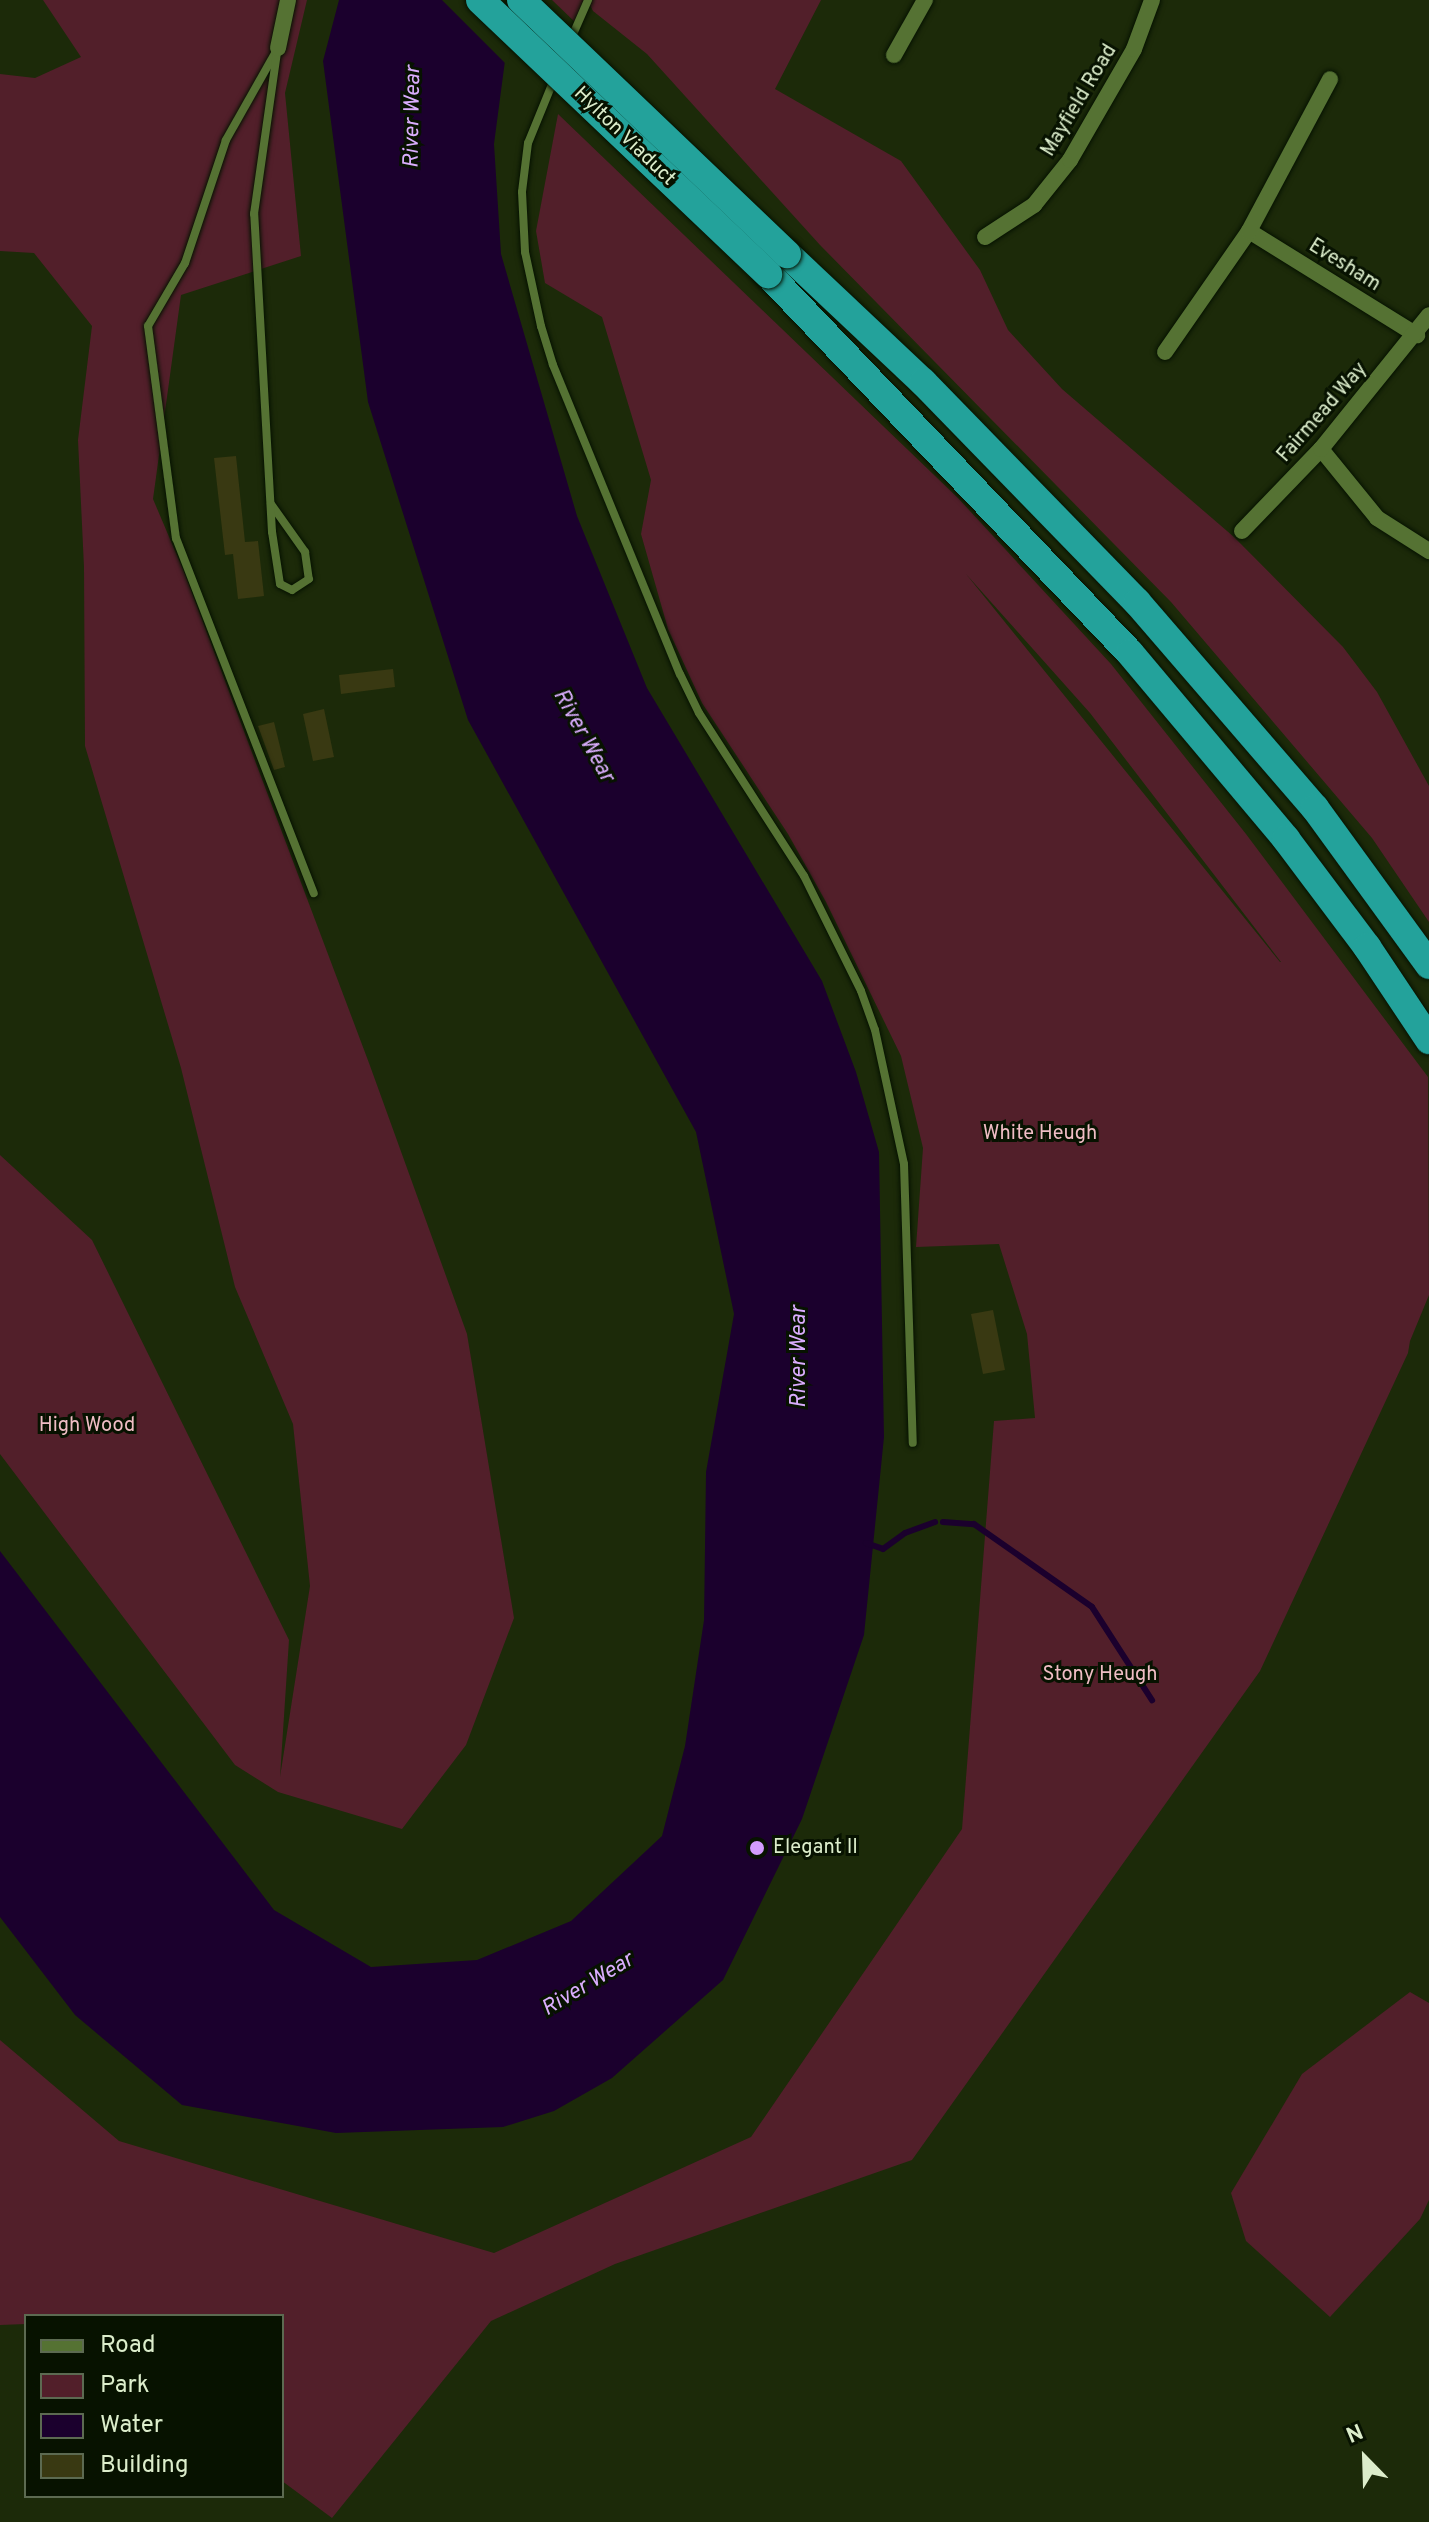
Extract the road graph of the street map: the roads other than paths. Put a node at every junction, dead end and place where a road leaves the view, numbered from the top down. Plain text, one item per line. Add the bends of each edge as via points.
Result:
1 (288, 0) edge
2 (480, 0) edge
3 (521, 0) edge
4 (588, 0) edge
5 (925, 0) edge
6 (1152, 0) edge
7 (278, 48) junction
8 (565, 53) dead end
9 (894, 55) dead end
10 (559, 67) dead end
11 (1330, 79) dead end
12 (1249, 231) junction
13 (985, 237) dead end
14 (778, 264) junction
15 (1429, 315) edge
16 (1417, 335) junction
17 (1165, 352) dead end
18 (1321, 449) junction
19 (271, 504) junction
20 (1242, 531) dead end
21 (1429, 551) edge
22 (314, 893) dead end
23 (1429, 965) edge
24 (1429, 1040) edge
25 (913, 1443) dead end

1 - 7 street
2 - 14 highway, Hylton Viaduct, bridge
3 - 14 highway, Hylton Viaduct, bridge
4 - 8 lane
5 - 9 street
6 - 13 street, Mayfield Road via 1134,49 1070,160 1034,205
7 - 19 lane via 254,214
7 - 22 lane via 226,140 185,263 148,326 176,538
10 - 25 lane via 528,143 522,192 525,252 541,326 680,674 699,713 804,876 875,1030 904,1164
11 - 12 street
12 - 16 street, Evesham
12 - 17 street
14 - 23 highway via 923,382 1137,602 1315,808
14 - 24 highway via 1130,653 1286,839
15 - 16 street, Fairmead Way
16 - 18 street, Fairmead Way
18 - 20 street, Fairmead Way
18 - 21 street via 1377,518
19 - 19 lane via 280,584 292,590 309,579 305,552

